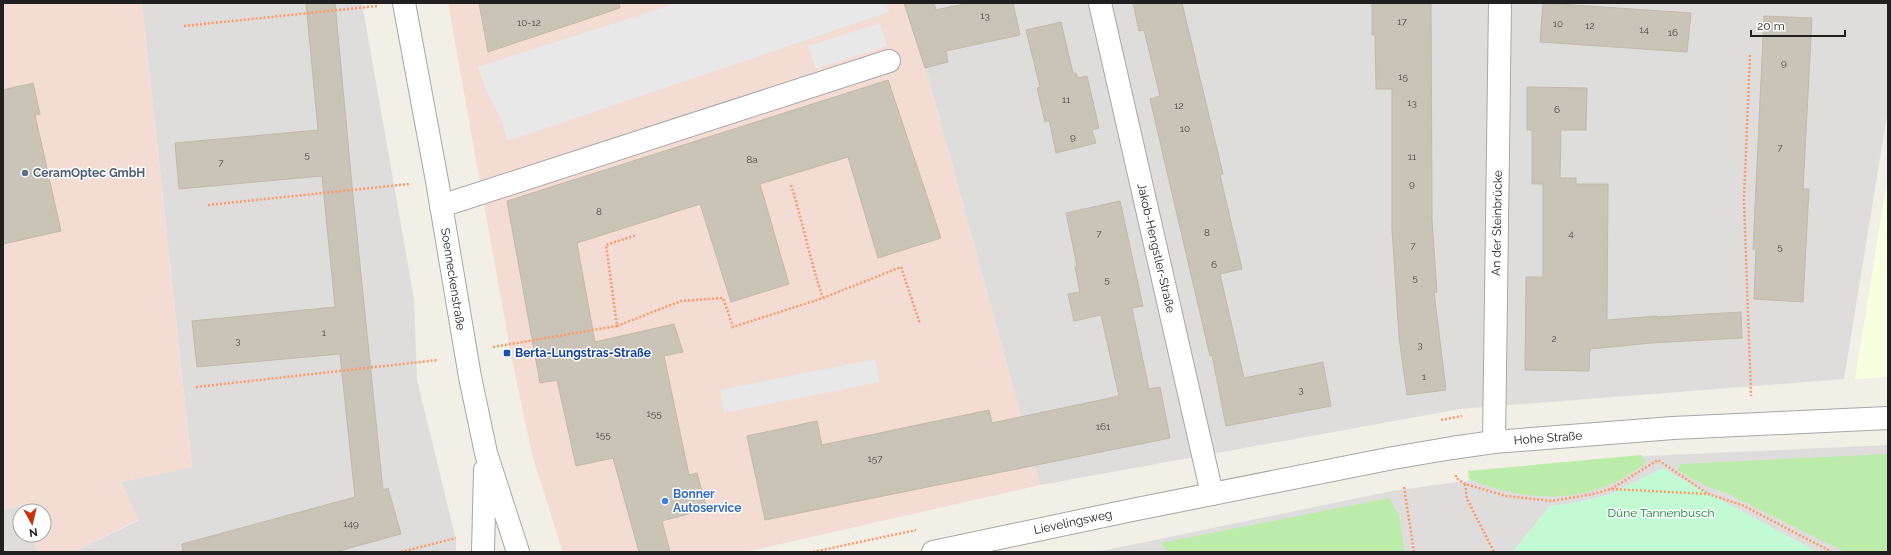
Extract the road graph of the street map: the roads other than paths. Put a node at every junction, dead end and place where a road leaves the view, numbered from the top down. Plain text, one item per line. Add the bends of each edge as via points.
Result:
1 (404, 3) edge
2 (1100, 3) edge
3 (1500, 3) edge
4 (889, 61) dead end
5 (441, 206) junction
6 (1888, 418) edge
7 (1494, 442) junction
8 (486, 453) junction
9 (1212, 494) junction
10 (483, 552) edge
11 (518, 552) edge
12 (934, 552) edge

1 - 5 street, Soenneckenstraße
2 - 9 street, Jakob-Hengstler-Straße
3 - 7 street, An der Steinbrücke
4 - 5 street
5 - 8 street, Soenneckenstraße via 465,355
6 - 7 street, Hohe Straße via 1673,428
7 - 9 street, Hohe Straße via 1393,458
8 - 10 street
8 - 11 street, Soenneckenstraße
9 - 12 street, Lievelingsweg

